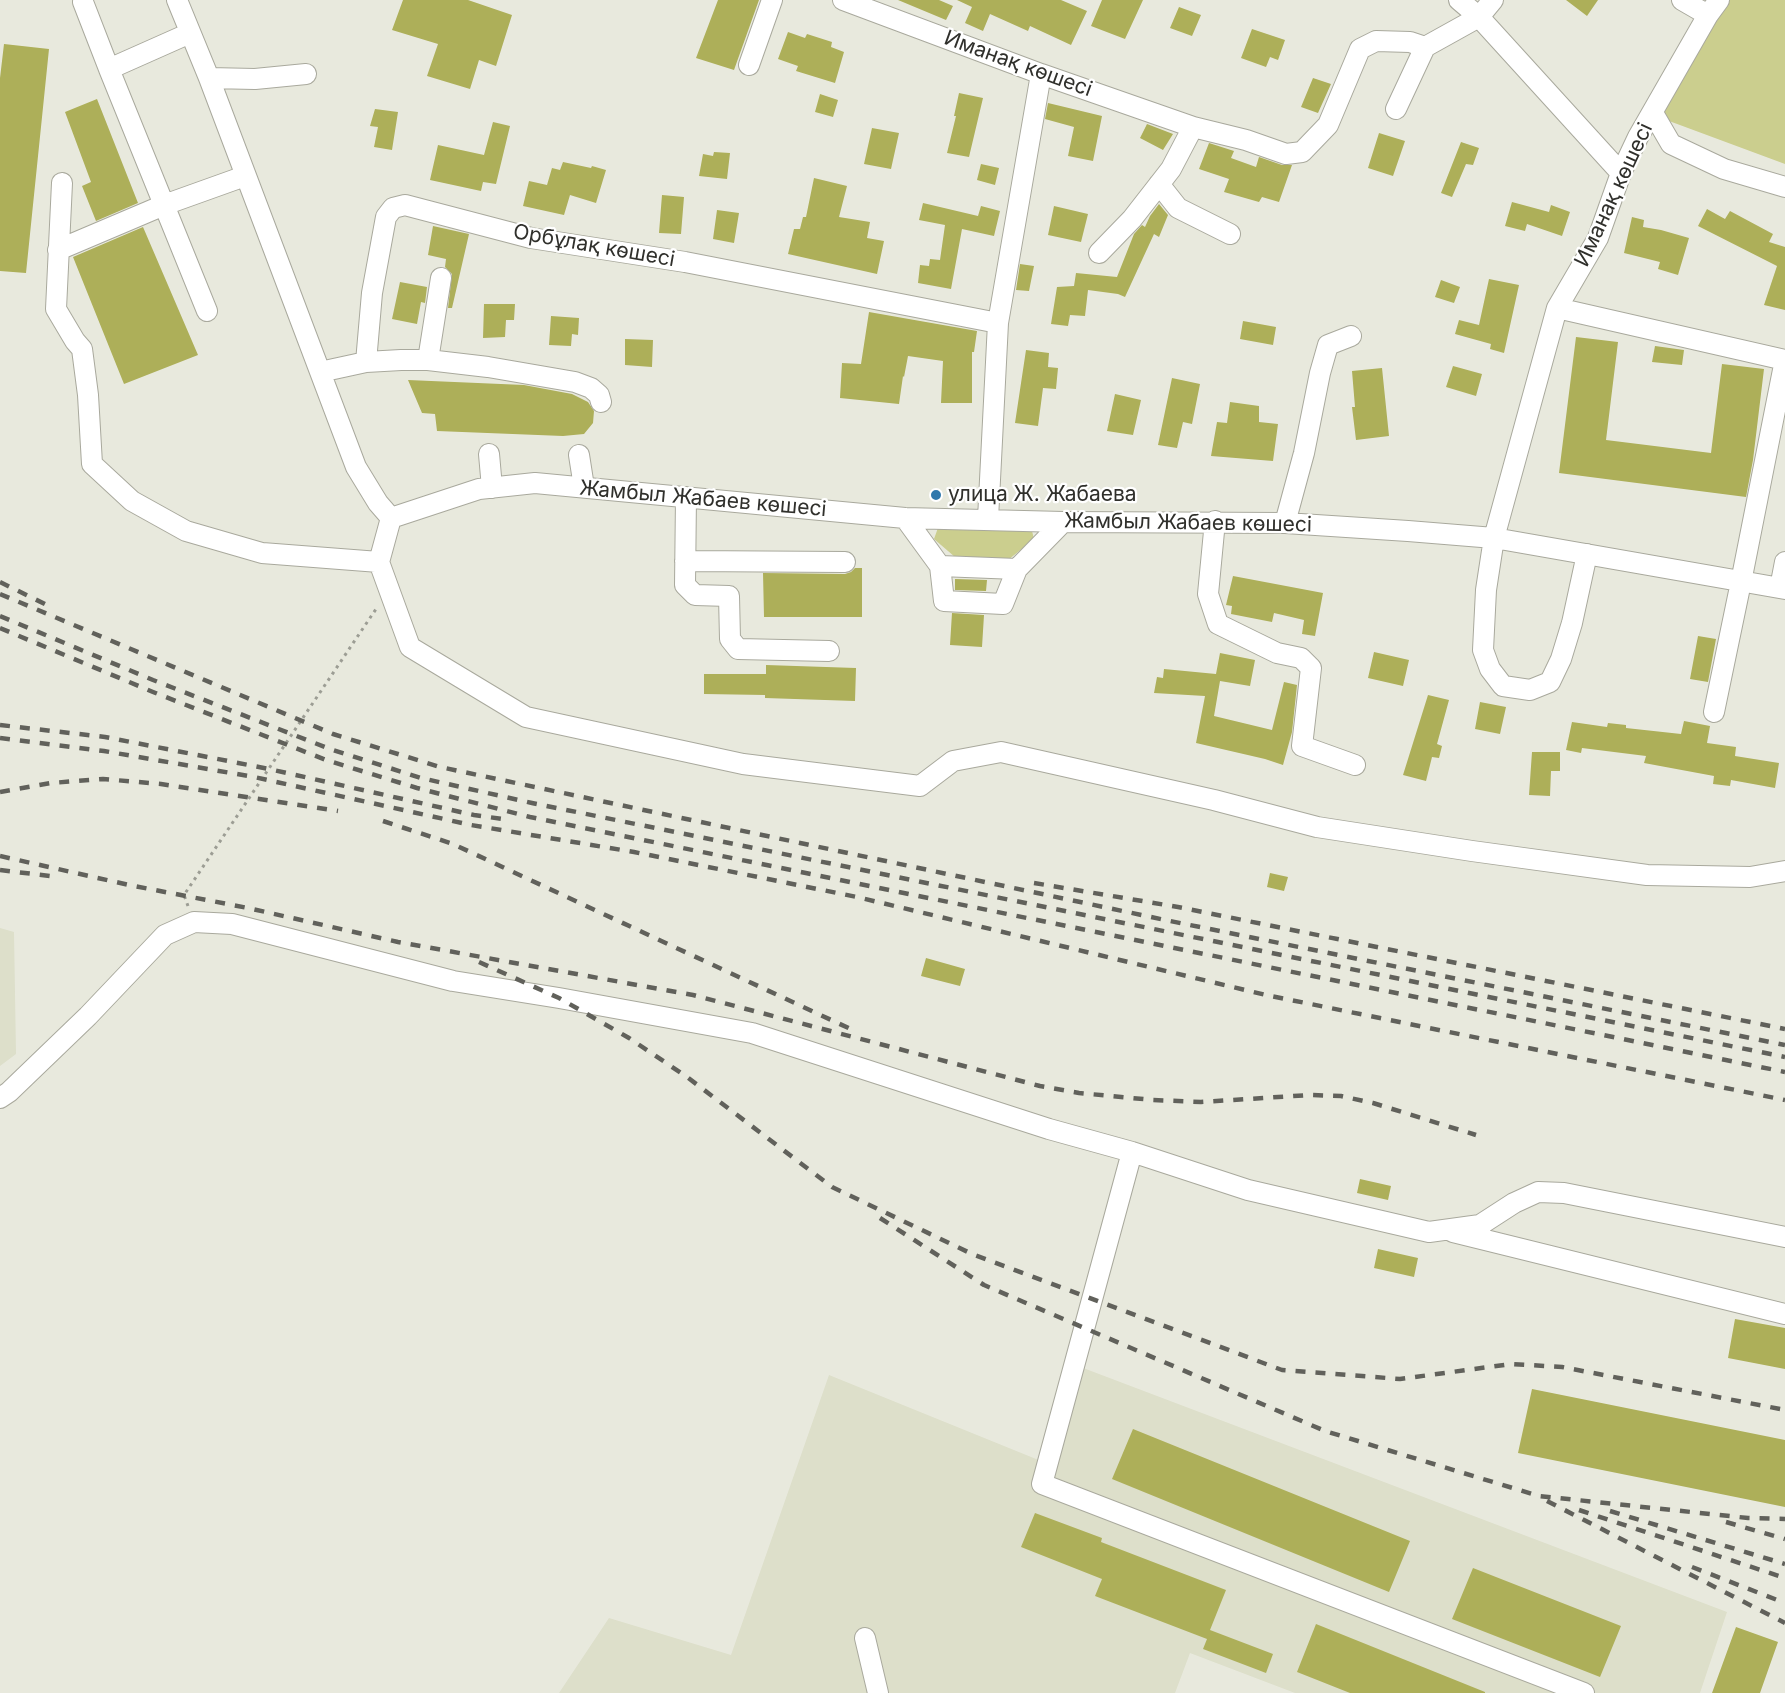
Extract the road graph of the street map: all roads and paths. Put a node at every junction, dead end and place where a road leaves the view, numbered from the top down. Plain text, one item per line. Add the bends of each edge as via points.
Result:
1 (177, 0) edge
2 (772, 0) edge
3 (843, 0) edge
4 (1459, 0) edge
5 (1493, 0) edge
6 (1682, 0) edge
7 (83, 2) dead end
8 (1714, 8) edge
9 (1479, 17) junction
10 (190, 33) junction
11 (1425, 47) junction
12 (749, 65) dead end
13 (109, 69) junction
14 (306, 74) dead end
15 (1041, 74) junction
16 (209, 78) junction
17 (1396, 109) dead end
18 (1653, 113) junction
19 (1193, 127) junction
20 (1621, 173) junction
21 (245, 176) junction
22 (62, 183) dead end
23 (1159, 184) junction
24 (1785, 187) edge
25 (164, 205) junction
26 (1230, 234) dead end
27 (57, 250) junction
28 (1099, 253) dead end
29 (441, 278) dead end
30 (1557, 308) junction
31 (207, 311) dead end
32 (998, 323) junction
33 (1351, 336) dead end
34 (428, 360) junction
35 (366, 362) junction
36 (321, 372) junction
37 (601, 402) dead end
38 (489, 454) dead end
39 (579, 455) dead end
40 (584, 487) junction
41 (492, 488) junction
42 (686, 497) junction
43 (391, 518) junction
44 (905, 518) junction
45 (988, 519) junction
46 (1215, 521) junction
47 (1063, 522) junction
48 (1285, 523) junction
49 (1494, 538) junction
50 (1587, 554) junction
51 (685, 561) junction
52 (379, 562) junction
53 (845, 562) dead end
54 (1785, 562) edge
55 (940, 566) junction
56 (1017, 569) junction
57 (1742, 582) junction
58 (1782, 589) edge
59 (389, 590) junction
60 (829, 651) dead end
61 (1714, 712) dead end
62 (1355, 765) dead end
63 (1785, 871) edge
64 (194, 922) junction
65 (0, 1098) edge
66 (1132, 1152) junction
67 (1444, 1230) junction
68 (1785, 1238) edge
69 (1785, 1314) edge
70 (865, 1638) dead end
71 (878, 1693) edge
72 (1584, 1693) edge

1 - 10 street
2 - 12 street
3 - 15 street, Иманақ көшесі
4 - 9 street
5 - 9 street
6 - 8 street
7 - 13 street
8 - 18 street, Иманақ көшесі
9 - 11 street
9 - 20 street
10 - 13 street
10 - 16 street
11 - 17 street
11 - 19 street, Иманақ көшесі via 1410,42 1376,42 1360,49 1328,125 1302,152 1286,154
13 - 25 street
14 - 16 street
15 - 19 street, Иманақ көшесі
15 - 32 street
16 - 21 street
18 - 20 street, Иманақ көшесі
18 - 24 street via 1671,144 1724,169
19 - 23 street
20 - 30 street, Иманақ көшесі via 1598,238
21 - 25 street
21 - 36 street
22 - 27 street
23 - 26 street via 1178,207
23 - 28 street
25 - 27 street
25 - 31 street
27 - 52 street via 56,309 82,349 93,464 132,501 186,531 261,553
29 - 34 street
30 - 49 street, Иманақ көшесі
30 - 57 street via 1785,360
32 - 35 street, Орбұлақ көшесі via 685,262 531,238 405,205 393,208 386,217 372,293
32 - 45 street
33 - 48 street via 1328,345
34 - 35 street
34 - 37 street via 575,382 591,388
35 - 36 street
36 - 43 street via 356,467
38 - 41 street
39 - 40 street
40 - 41 street, Жамбыл Жабаев көшесі via 535,483
40 - 42 street, Жамбыл Жабаев көшесі
41 - 43 street, Жамбыл Жабаев көшесі
42 - 44 street, Жамбыл Жабаев көшесі
42 - 51 street
43 - 52 street
44 - 45 street, Жамбыл Жабаев көшесі
44 - 55 street
45 - 47 street, Жамбыл Жабаев көшесі
46 - 47 street, Жамбыл Жабаев көшесі
46 - 48 street, Жамбыл Жабаев көшесі
46 - 62 street via 1208,594 1218,624 1277,653 1301,658 1311,668 1302,746
47 - 56 street
48 - 49 street, Жамбыл Жабаев көшесі
49 - 50 street, Жамбыл Жабаев көшесі
49 - 50 street, Иманақ көшесі via 1483,650 1490,669 1503,686 1530,690 1550,682 1566,641
50 - 57 street, Жамбыл Жабаев көшесі
51 - 53 street
51 - 60 street via 685,585 695,595 729,596 730,639 738,649
52 - 59 street
54 - 58 street
55 - 56 street
55 - 56 street via 944,601 1003,604
57 - 58 street, Жамбыл Жабаев көшесі
57 - 61 street
59 - 63 street via 410,647 526,717 743,764 920,786 953,761 1001,752 1317,827 1450,848 1647,875 1750,877
59 - 64 path via 184,895
64 - 65 street via 165,935 88,1017
64 - 66 street via 232,924 453,981 752,1033
66 - 67 street via 1248,1190 1429,1232
66 - 72 street via 1042,1485
67 - 68 street via 1480,1225 1538,1192 1564,1193
67 - 69 street
70 - 71 street

